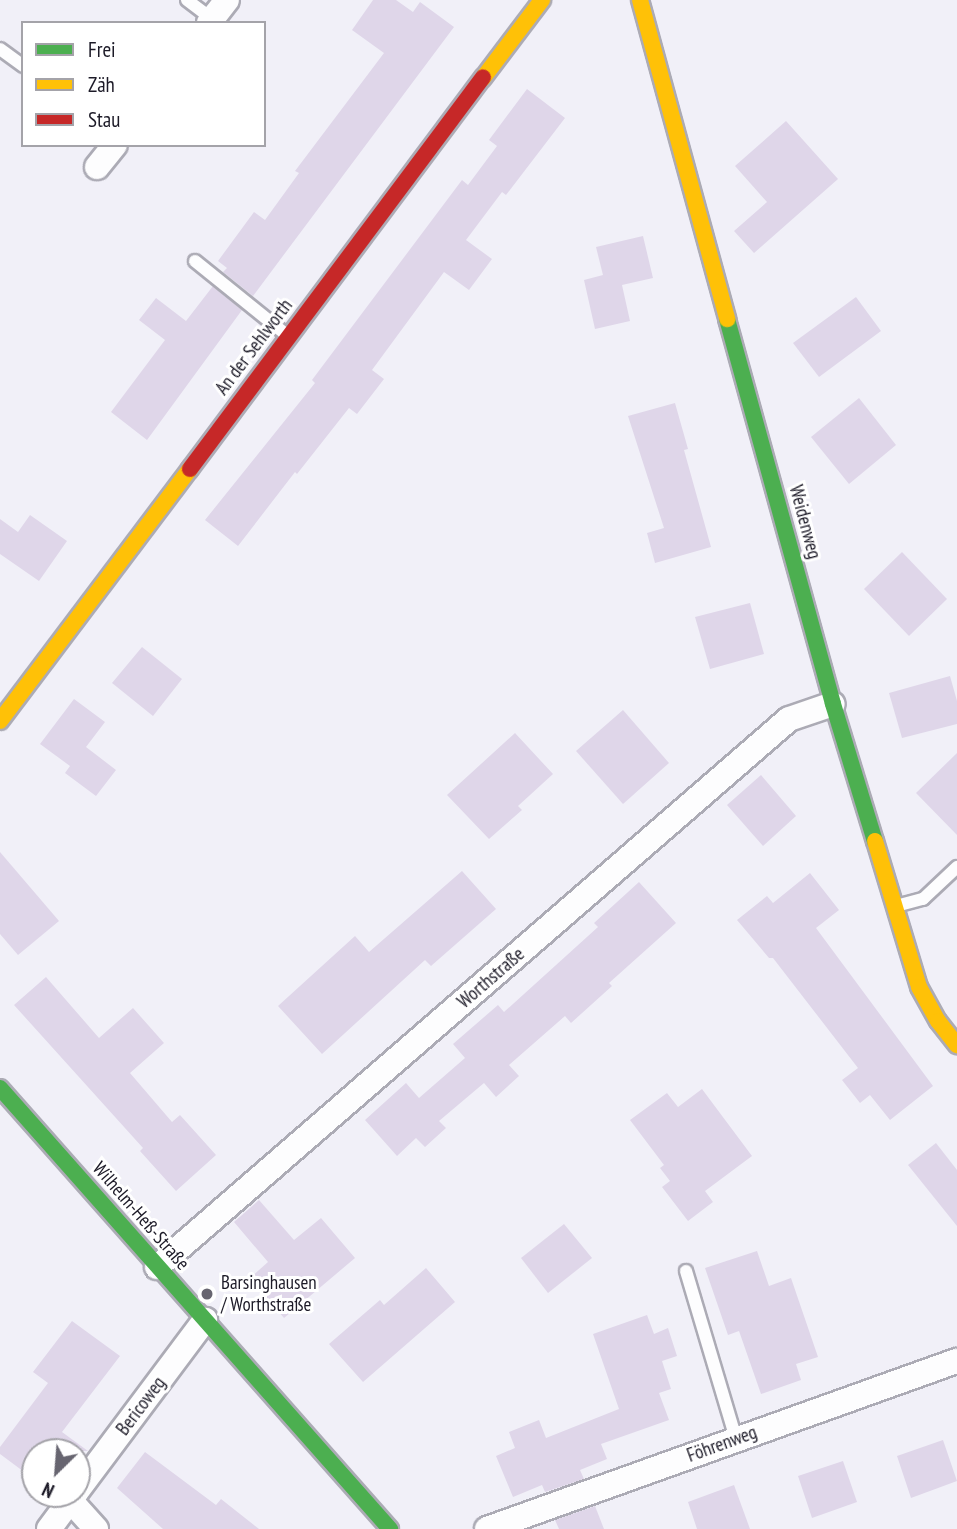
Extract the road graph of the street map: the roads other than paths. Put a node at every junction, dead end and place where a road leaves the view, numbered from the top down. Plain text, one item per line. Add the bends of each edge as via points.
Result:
1 (187, 0) edge
2 (542, 0) edge
3 (640, 0) edge
4 (216, 14) edge
5 (0, 49) edge
6 (21, 65) edge
7 (112, 147) edge
8 (97, 167) dead end
9 (195, 261) dead end
10 (289, 336) junction
11 (833, 704) junction
12 (0, 721) edge
13 (957, 866) edge
14 (896, 906) junction
15 (957, 1045) edge
16 (0, 1088) edge
17 (157, 1267) junction
18 (686, 1271) dead end
19 (205, 1320) junction
20 (957, 1361) edge
21 (737, 1439) junction
22 (91, 1472) edge
23 (64, 1508) edge
24 (82, 1508) edge
25 (49, 1529) edge
26 (96, 1529) edge
27 (390, 1529) edge
28 (487, 1529) edge

1 - 4 lane
2 - 10 street, An der Sehlworth
3 - 11 street, Weidenweg
5 - 6 lane
7 - 8 street
9 - 10 lane
10 - 12 street, An der Sehlworth
11 - 14 street, Weidenweg
11 - 17 street, Worthstraße via 789,719
13 - 14 lane via 923,899
14 - 15 street, Weidenweg via 919,987
16 - 17 street, Wilhelm-Heß-Straße
17 - 19 street, Wilhelm-Heß-Straße
18 - 21 lane
19 - 22 street, Bericoweg
19 - 27 street, Wilhelm-Heß-Straße
20 - 21 street, Föhrenweg
21 - 28 street, Föhrenweg
23 - 25 street, Bericoweg
24 - 26 street

